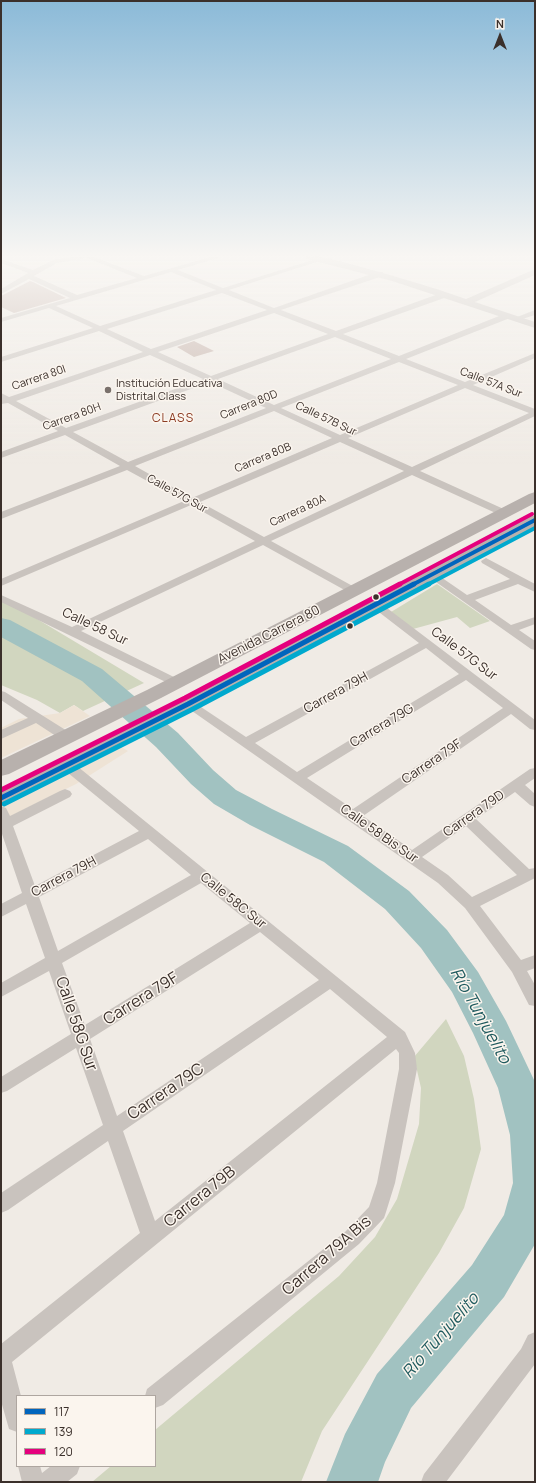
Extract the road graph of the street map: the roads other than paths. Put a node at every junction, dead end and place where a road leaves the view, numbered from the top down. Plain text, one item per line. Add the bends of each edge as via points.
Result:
1 (96, 326) edge
2 (106, 326) edge
3 (227, 326) edge
4 (315, 326) edge
5 (356, 326) edge
6 (481, 326) edge
7 (100, 328) junction
8 (335, 334) junction
9 (151, 352) junction
10 (535, 355) edge
11 (399, 359) junction
12 (1, 360) edge
13 (211, 379) junction
14 (465, 384) junction
15 (3, 400) edge
16 (274, 408) junction
17 (535, 412) edge
18 (65, 432) junction
19 (340, 438) junction
20 (1, 455) edge
21 (127, 466) junction
22 (412, 471) junction
23 (535, 498) edge
24 (191, 501) junction
25 (504, 513) junction
26 (1, 516) edge
27 (535, 520) edge
28 (263, 541) junction
29 (486, 561) dead end
30 (431, 575) junction
31 (519, 580) junction
32 (1, 583) edge
33 (535, 589) edge
34 (354, 591) junction
35 (1, 598) edge
36 (466, 599) junction
37 (375, 604) junction
38 (535, 620) edge
39 (510, 629) junction
40 (72, 631) junction
41 (427, 643) junction
42 (535, 646) edge
43 (467, 674) junction
44 (176, 683) junction
45 (1, 695) edge
46 (183, 707) junction
47 (512, 708) junction
48 (37, 718) junction
49 (535, 725) edge
50 (1, 735) edge
51 (67, 738) junction
52 (246, 743) junction
53 (67, 765) junction
54 (1, 769) edge
55 (535, 772) edge
56 (297, 778) junction
57 (516, 785) junction
58 (65, 794) dead end
59 (1, 798) edge
60 (535, 802) edge
61 (353, 816) junction
62 (467, 819) junction
63 (3, 820) edge
64 (149, 832) junction
65 (412, 856) junction
66 (531, 874) edge
67 (201, 876) junction
68 (31, 895) junction
69 (470, 904) junction
70 (1, 910) edge
71 (261, 924) junction
72 (54, 960) junction
73 (535, 961) edge
74 (518, 968) junction
75 (330, 981) junction
76 (1, 991) edge
77 (535, 1000) edge
78 (81, 1037) junction
79 (398, 1037) junction
80 (1, 1086) edge
81 (113, 1128) junction
82 (1, 1204) edge
83 (151, 1237) junction
84 (533, 1354) edge
85 (1, 1357) edge
86 (1, 1361) edge
87 (156, 1396) edge
88 (16, 1417) edge
89 (29, 1467) edge
90 (68, 1467) edge
91 (33, 1482) edge
92 (49, 1482) edge
93 (432, 1482) edge

1 - 7 street, Calle 57B Sur
2 - 7 street
3 - 9 street, Carrera 80I
4 - 8 street, Calle 57A Sur
5 - 8 street, Carrera 80H
6 - 11 street, Carrera 80D
7 - 9 street, Calle 57B Sur
7 - 12 street
8 - 11 street, Calle 57A Sur
8 - 13 street, Carrera 80H
9 - 13 street, Calle 57B Sur
9 - 15 street, Carrera 80I
10 - 14 street, Carrera 80B
11 - 14 street, Calle 57A Sur
11 - 16 street, Carrera 80D
13 - 16 street, Calle 57B Sur
13 - 18 street, Carrera 80H
14 - 17 street, Calle 57A Sur
14 - 19 street, Carrera 80B
15 - 18 street, Calle 57G Sur
16 - 19 street, Calle 57B Sur
16 - 21 street, Carrera 80D
17 - 22 street, Carrera 80A
18 - 20 street, Carrera 80H
18 - 21 street, Calle 57G Sur
19 - 22 street, Calle 57B Sur
19 - 24 street, Carrera 80B
21 - 24 street, Calle 57G Sur
21 - 26 street, Carrera 80D
22 - 25 street, Calle 57B Sur
22 - 28 street, Carrera 80A
23 - 25 main road, Avenida Carrera 80
24 - 28 street, Calle 57G Sur
24 - 32 street, Carrera 80B
25 - 34 main road, Avenida Carrera 80
27 - 30 main road, Avenida Carrera 80
28 - 34 street, Calle 57G Sur
28 - 40 street, Carrera 80A
29 - 31 street
30 - 36 street
30 - 37 main road, Avenida Carrera 80
31 - 33 street
31 - 36 street
34 - 44 main road, Avenida Carrera 80
35 - 40 street, Calle 58 Sur
36 - 39 street
37 - 41 street, Calle 57G Sur
37 - 46 main road, Avenida Carrera 80
38 - 39 street
39 - 42 street
40 - 44 street, Calle 58 Sur
41 - 43 street, Calle 57G Sur
41 - 52 street, Carrera 79H
43 - 47 street, Calle 57G Sur
43 - 56 street, Carrera 79G
44 - 51 main road, Avenida Carrera 80
45 - 48 street
46 - 52 street, Calle 58 Bis Sur
46 - 53 main road, Avenida Carrera 80
47 - 49 street, Calle 57G Sur
47 - 61 street, Carrera 79F
48 - 50 street
48 - 51 street
51 - 54 main road, Avenida Carrera 80
52 - 56 street, Calle 58 Bis Sur
53 - 59 main road, Avenida Carrera 80
53 - 64 street, Calle 58C Sur
55 - 57 street, Carrera 79D
56 - 61 street, Calle 58 Bis Sur
57 - 60 street
57 - 62 street, Carrera 79D
58 - 63 street
61 - 65 street, Calle 58 Bis Sur
62 - 65 street, Carrera 79D
62 - 66 street
63 - 68 street, Calle 58G Sur
64 - 67 street, Calle 58C Sur
64 - 68 street, Carrera 79H
65 - 69 street, Calle 58 Bis Sur via 443,879
66 - 69 street
67 - 71 street, Calle 58C Sur
67 - 72 street
68 - 70 street, Carrera 79H
68 - 72 street, Calle 58G Sur
69 - 74 street, Calle 58 Bis Sur
71 - 75 street, Calle 58C Sur
71 - 78 street, Carrera 79F
72 - 76 street
72 - 78 street, Calle 58G Sur
73 - 74 street
74 - 77 street, Calle 58 Bis Sur
75 - 79 street, Calle 58C Sur
75 - 81 street, Carrera 79C
78 - 80 street, Carrera 79F
78 - 81 street, Calle 58G Sur
79 - 83 street, Carrera 79B
79 - 87 street, Carrera 79A Bis via 406,1053 408,1069 386,1183 377,1212 352,1238
81 - 82 street, Carrera 79C
81 - 83 street, Calle 58G Sur
83 - 85 street, Carrera 79B
84 - 93 street
86 - 88 street
89 - 91 street
90 - 92 street

